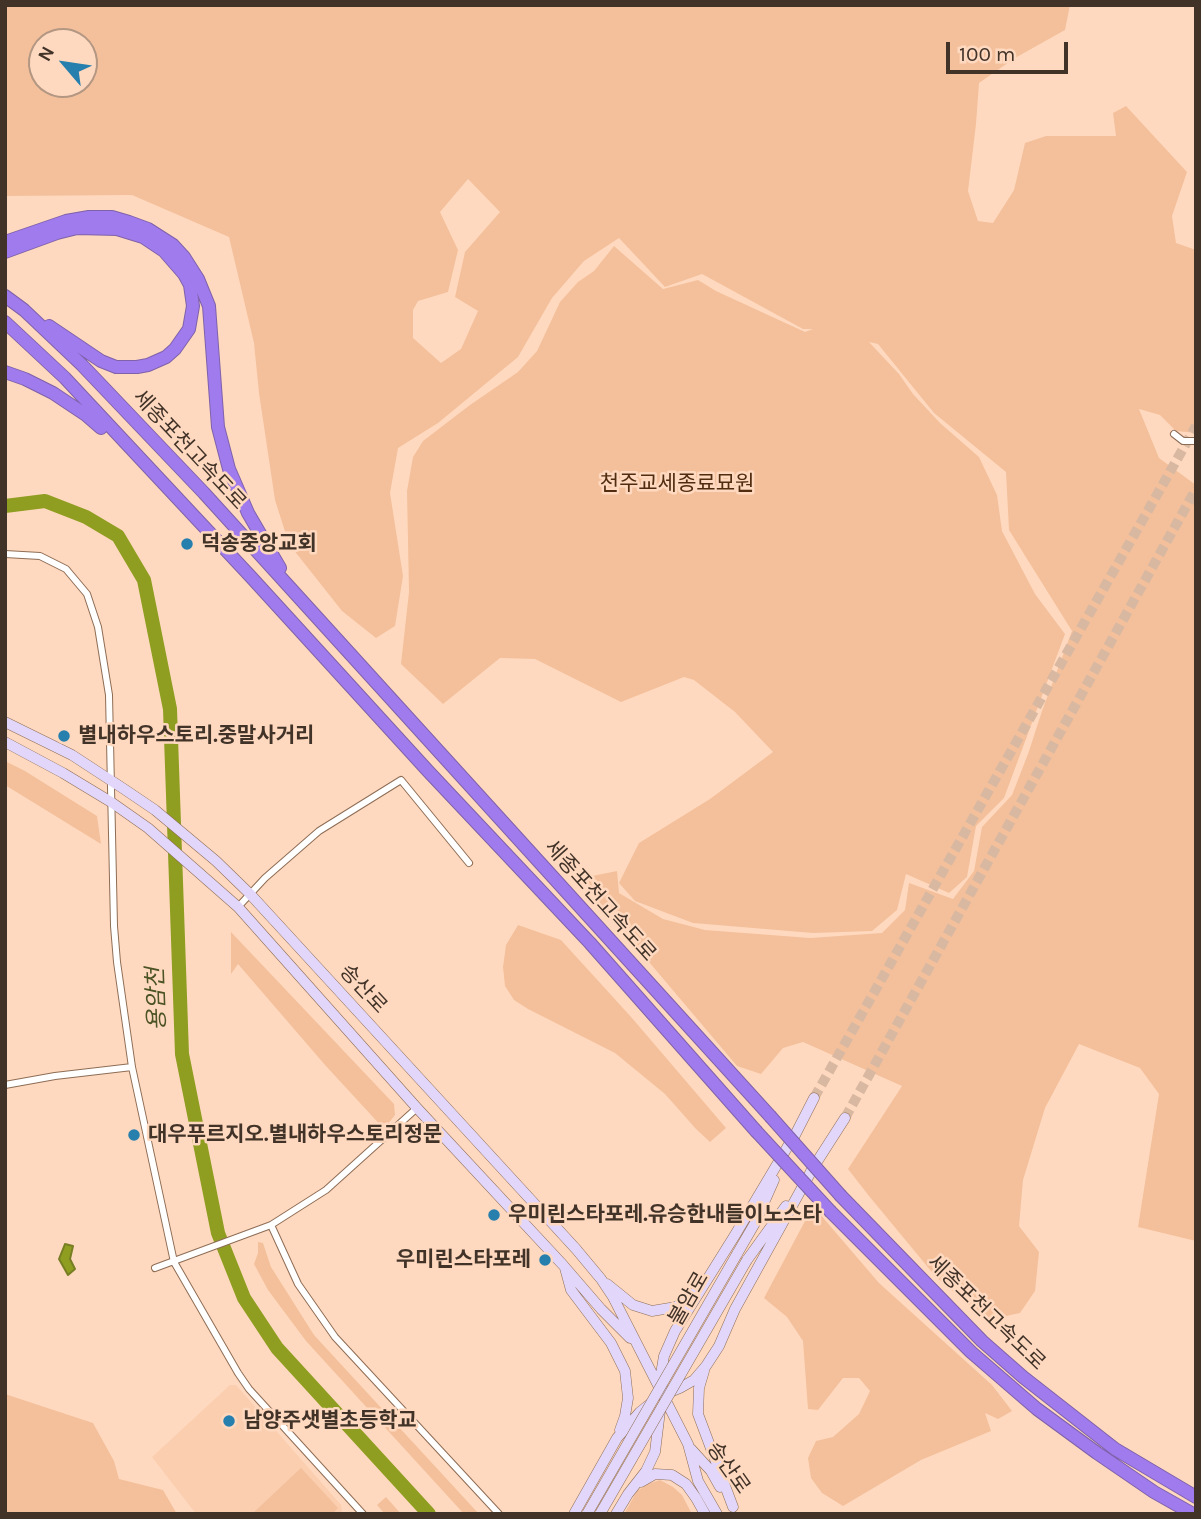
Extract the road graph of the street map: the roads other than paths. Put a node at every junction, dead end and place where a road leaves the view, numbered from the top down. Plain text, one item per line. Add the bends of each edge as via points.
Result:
1 (5, 242) edge
2 (5, 252) edge
3 (5, 296) edge
4 (24, 310) junction
5 (5, 322) edge
6 (5, 372) edge
7 (1174, 434) dead end
8 (1196, 441) edge
9 (146, 466) junction
10 (5, 554) edge
11 (290, 587) junction
12 (5, 722) edge
13 (5, 742) edge
14 (110, 780) junction
15 (111, 802) junction
16 (469, 863) dead end
17 (250, 894) junction
18 (238, 907) junction
19 (132, 1067) junction
20 (5, 1086) edge
21 (814, 1098) tunnel mouth
22 (417, 1108) junction
23 (845, 1118) tunnel mouth
24 (794, 1136) junction
25 (813, 1168) junction
26 (271, 1225) junction
27 (174, 1262) junction
28 (564, 1265) junction
29 (155, 1268) dead end
30 (601, 1279) junction
31 (705, 1284) junction
32 (636, 1344) junction
33 (706, 1366) junction
34 (662, 1395) junction
35 (617, 1438) junction
36 (688, 1444) junction
37 (637, 1484) junction
38 (1196, 1497) edge
39 (357, 1507) junction
40 (735, 1510) edge
41 (349, 1514) edge
42 (363, 1514) edge
43 (499, 1514) edge
44 (574, 1514) edge
45 (587, 1514) edge
46 (600, 1514) edge
47 (616, 1514) edge
48 (705, 1514) edge
49 (717, 1514) edge
50 (1193, 1514) edge

1 - 11 highway via 66,221 112,217 148,229 184,257 209,306 218,427 229,469
2 - 4 highway via 77,229 130,233 155,244 175,262 190,285 193,306 189,329 175,349 159,361 137,367 101,362
3 - 4 highway, 세종포천고속도로
4 - 11 highway, 세종포천고속도로 via 82,365
5 - 9 highway, 세종포천고속도로 via 65,378
6 - 9 highway via 53,393
7 - 8 street via 1183,441
9 - 50 highway, 세종포천고속도로, bridge via 590,943 831,1212 971,1352 1037,1409 1154,1492
10 - 14 street via 40,556 66,569 87,594 107,674
11 - 38 highway, 세종포천고속도로, bridge via 841,1196 982,1341 1115,1449
12 - 14 street, 송산로 via 72,755
13 - 15 street, 송산로
14 - 15 street
14 - 17 street, 송산로 via 155,810
15 - 18 street, 송산로 via 148,828
15 - 19 street via 114,926
16 - 17 street via 401,780 319,831
17 - 18 street
17 - 30 street, 송산로
18 - 22 street, 송산로
19 - 20 street
19 - 27 street
21 - 24 street, 불암로
22 - 26 street via 326,1190
22 - 28 street, 송산로
23 - 25 street, 불암로
24 - 31 street
24 - 45 street, 불암로, bridge via 755,1223
25 - 33 street
25 - 46 street, 불암로, bridge via 747,1260
26 - 27 street
26 - 43 street via 298,1284 335,1337
27 - 29 street
27 - 39 street via 249,1389
28 - 32 street, 송산로
28 - 35 street via 571,1290 611,1343 625,1371 628,1398
30 - 31 street via 633,1305 652,1311 676,1307
30 - 32 street, 송산로
31 - 34 street via 664,1356
32 - 34 street, 송산로
33 - 34 street via 694,1380
33 - 40 street via 698,1414
34 - 35 street
34 - 36 street, 송산로
34 - 37 street via 655,1452
35 - 44 street
36 - 40 street, 송산로
36 - 49 street, 송산로 via 698,1481
37 - 47 street
37 - 48 street via 655,1474 672,1475 686,1484
39 - 41 street
39 - 42 street

